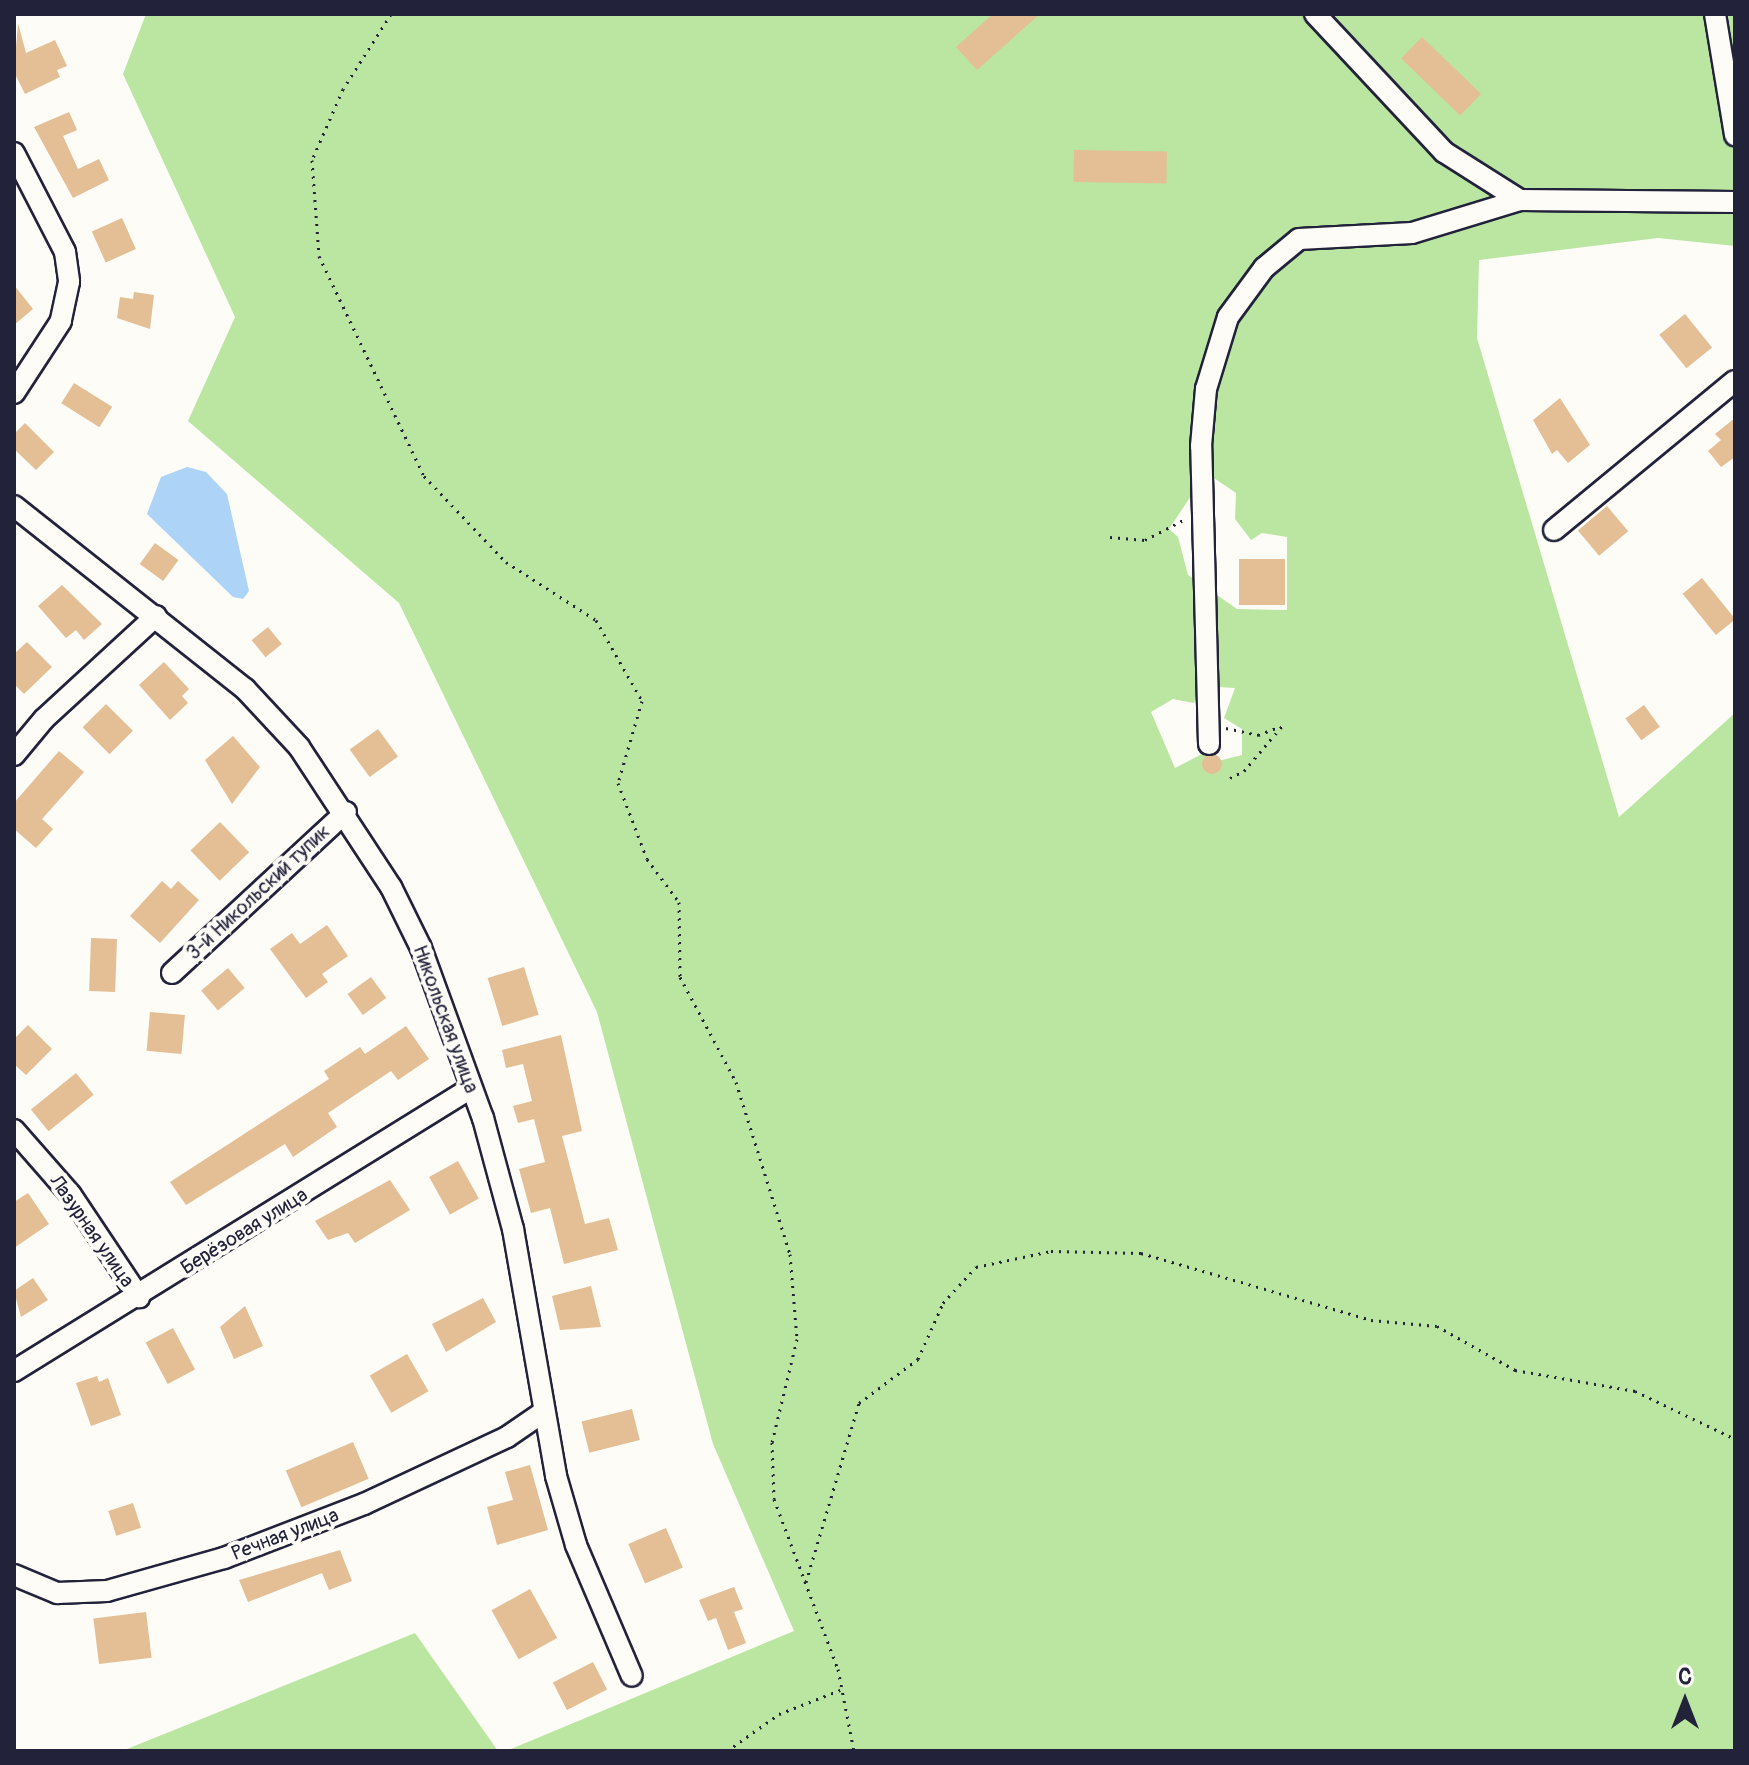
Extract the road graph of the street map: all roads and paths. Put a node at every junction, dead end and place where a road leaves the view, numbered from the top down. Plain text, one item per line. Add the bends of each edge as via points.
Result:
1 (391, 14) edge
2 (1315, 14) edge
3 (1715, 14) edge
4 (1735, 135) edge
5 (14, 153) edge
6 (1520, 200) junction
7 (1735, 202) edge
8 (1735, 381) edge
9 (14, 393) edge
10 (1204, 505) junction
11 (14, 506) edge
12 (1554, 530) dead end
13 (1110, 537) dead end
14 (156, 616) junction
15 (1210, 735) joint
16 (14, 755) edge
17 (1230, 778) dead end
18 (346, 812) junction
19 (172, 973) dead end
20 (471, 1088) junction
21 (14, 1130) edge
22 (139, 1297) junction
23 (14, 1371) edge
24 (542, 1413) junction
25 (1735, 1439) edge
26 (14, 1575) edge
27 (806, 1582) junction
28 (632, 1676) dead end
29 (840, 1690) junction
30 (727, 1751) edge
31 (854, 1751) edge

1 - 27 path via 343,89 312,160 319,256 424,476 506,562 596,620 642,701 618,783 647,859 679,902 680,977 736,1082 790,1254 797,1339 772,1442 774,1499
2 - 6 street via 1444,152
3 - 4 street
5 - 9 street via 65,252 69,282 61,321
6 - 7 street
6 - 10 street via 1412,233 1311,236 1264,268 1228,317 1206,389
8 - 12 street
10 - 13 path via 1145,540
10 - 15 street
11 - 14 street, Никольская улица
14 - 16 street via 44,719
14 - 18 street, Никольская улица via 245,689 299,747
15 - 17 path via 1258,735 1282,726 1244,771
18 - 19 street, 3-й Никольский тупик
18 - 20 street, Никольская улица via 421,948
20 - 22 street, Берёзовая улица
20 - 24 street, Никольская улица via 513,1229
21 - 22 street, Лазурная улица via 71,1195
22 - 23 street, Берёзовая улица
24 - 26 street, Речная улица via 507,1437 364,1504 224,1558 107,1591 57,1593
24 - 28 street, Никольская улица via 576,1545
25 - 27 path via 1635,1391 1515,1370 1437,1326 1371,1320 1141,1253 1051,1251 976,1267 943,1303 918,1359 859,1403
27 - 29 path
29 - 30 path via 779,1714
29 - 31 path

